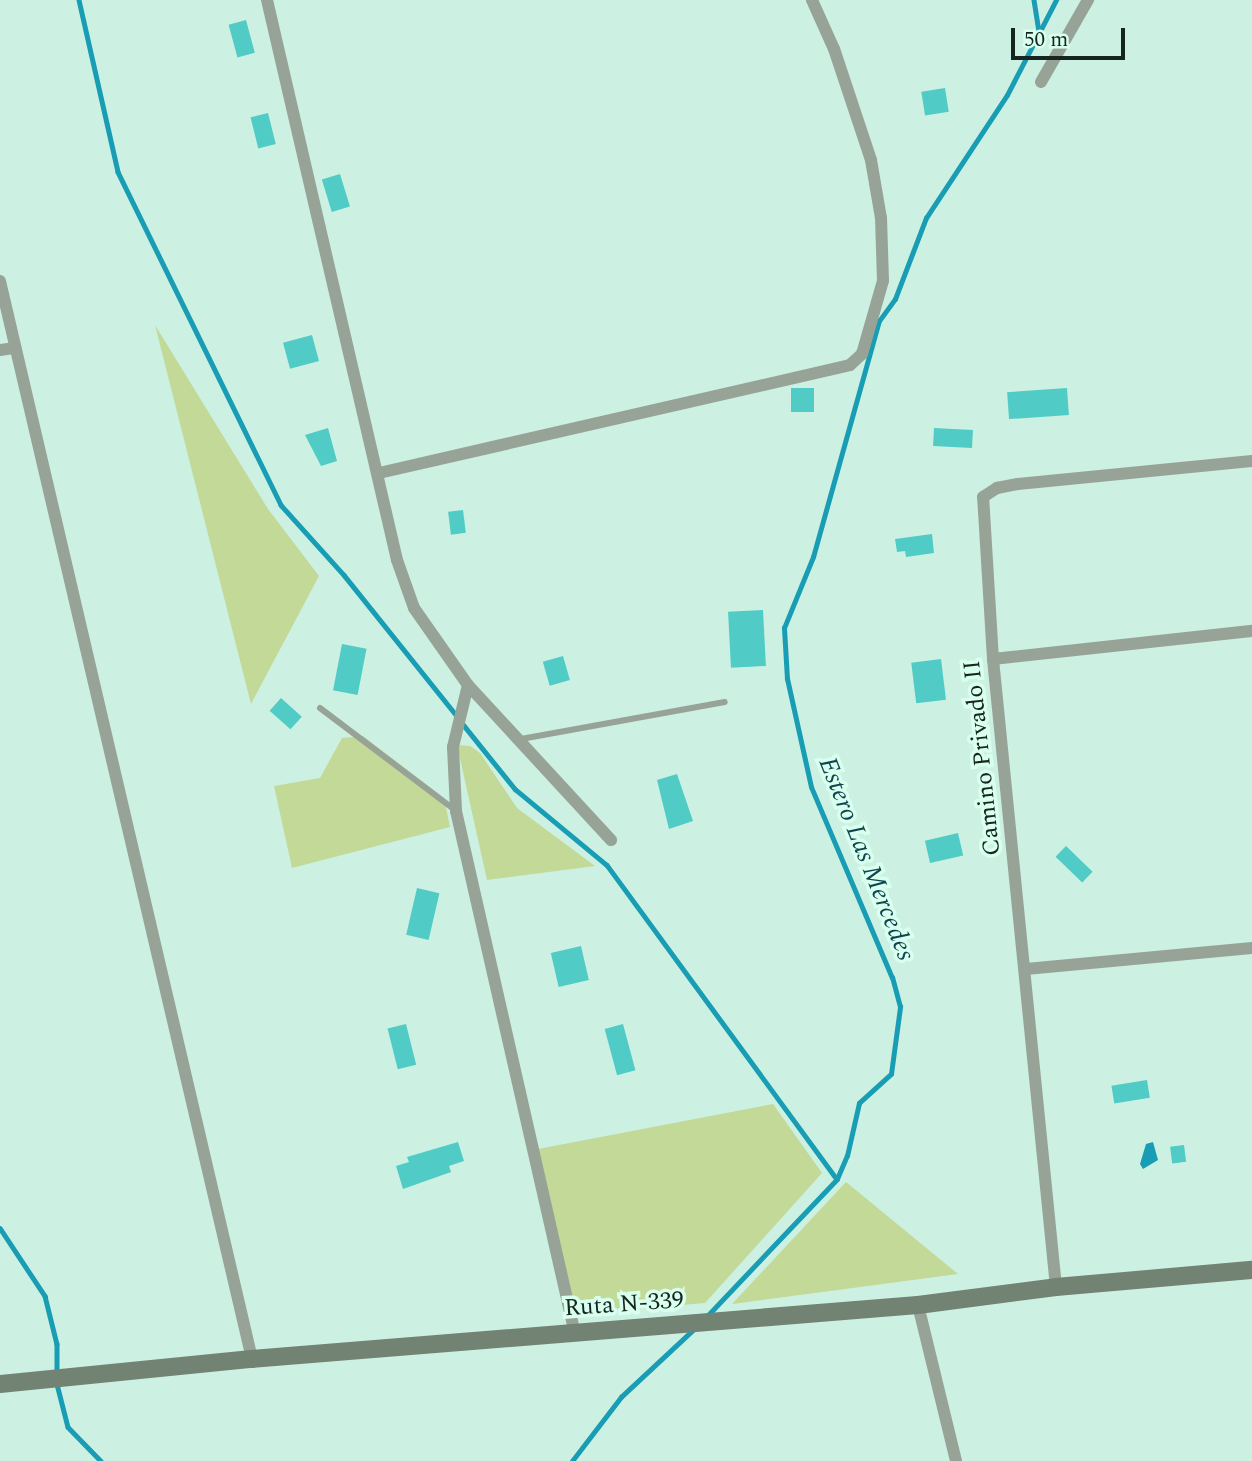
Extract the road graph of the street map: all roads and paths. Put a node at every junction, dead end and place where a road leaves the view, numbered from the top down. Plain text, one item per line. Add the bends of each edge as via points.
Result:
1 (267, 0) edge
2 (811, 0) edge
3 (1088, 0) edge
4 (1041, 82) dead end
5 (0, 281) edge
6 (15, 348) junction
7 (0, 349) edge
8 (1252, 461) edge
9 (379, 472) junction
10 (1252, 631) edge
11 (993, 659) junction
12 (468, 685) junction
13 (725, 702) dead end
14 (320, 708) dead end
15 (521, 739) junction
16 (456, 811) junction
17 (611, 840) dead end
18 (1252, 948) edge
19 (1026, 969) junction
20 (1252, 1270) edge
21 (1056, 1287) junction
22 (918, 1305) junction
23 (575, 1334) junction
24 (252, 1359) junction
25 (0, 1384) edge
26 (956, 1461) edge

1 - 9 street
2 - 9 street via 834,49 871,160 881,218 883,281 862,354 850,365
3 - 4 street
5 - 6 street
6 - 7 street
6 - 24 street
8 - 11 street, Camino Privado II via 989,491 982,508
9 - 12 street via 405,590
10 - 11 street
11 - 19 street, Camino Privado II
12 - 15 street
12 - 16 street via 451,778
13 - 15 lane
14 - 16 lane
15 - 17 street
16 - 23 street
18 - 19 street
19 - 21 street, Camino Privado II
20 - 21 street, Ruta N-339
21 - 22 street, Ruta N-339
22 - 23 street, Ruta N-339
22 - 26 street
23 - 24 street, Ruta N-339
24 - 25 street, Ruta N-339

